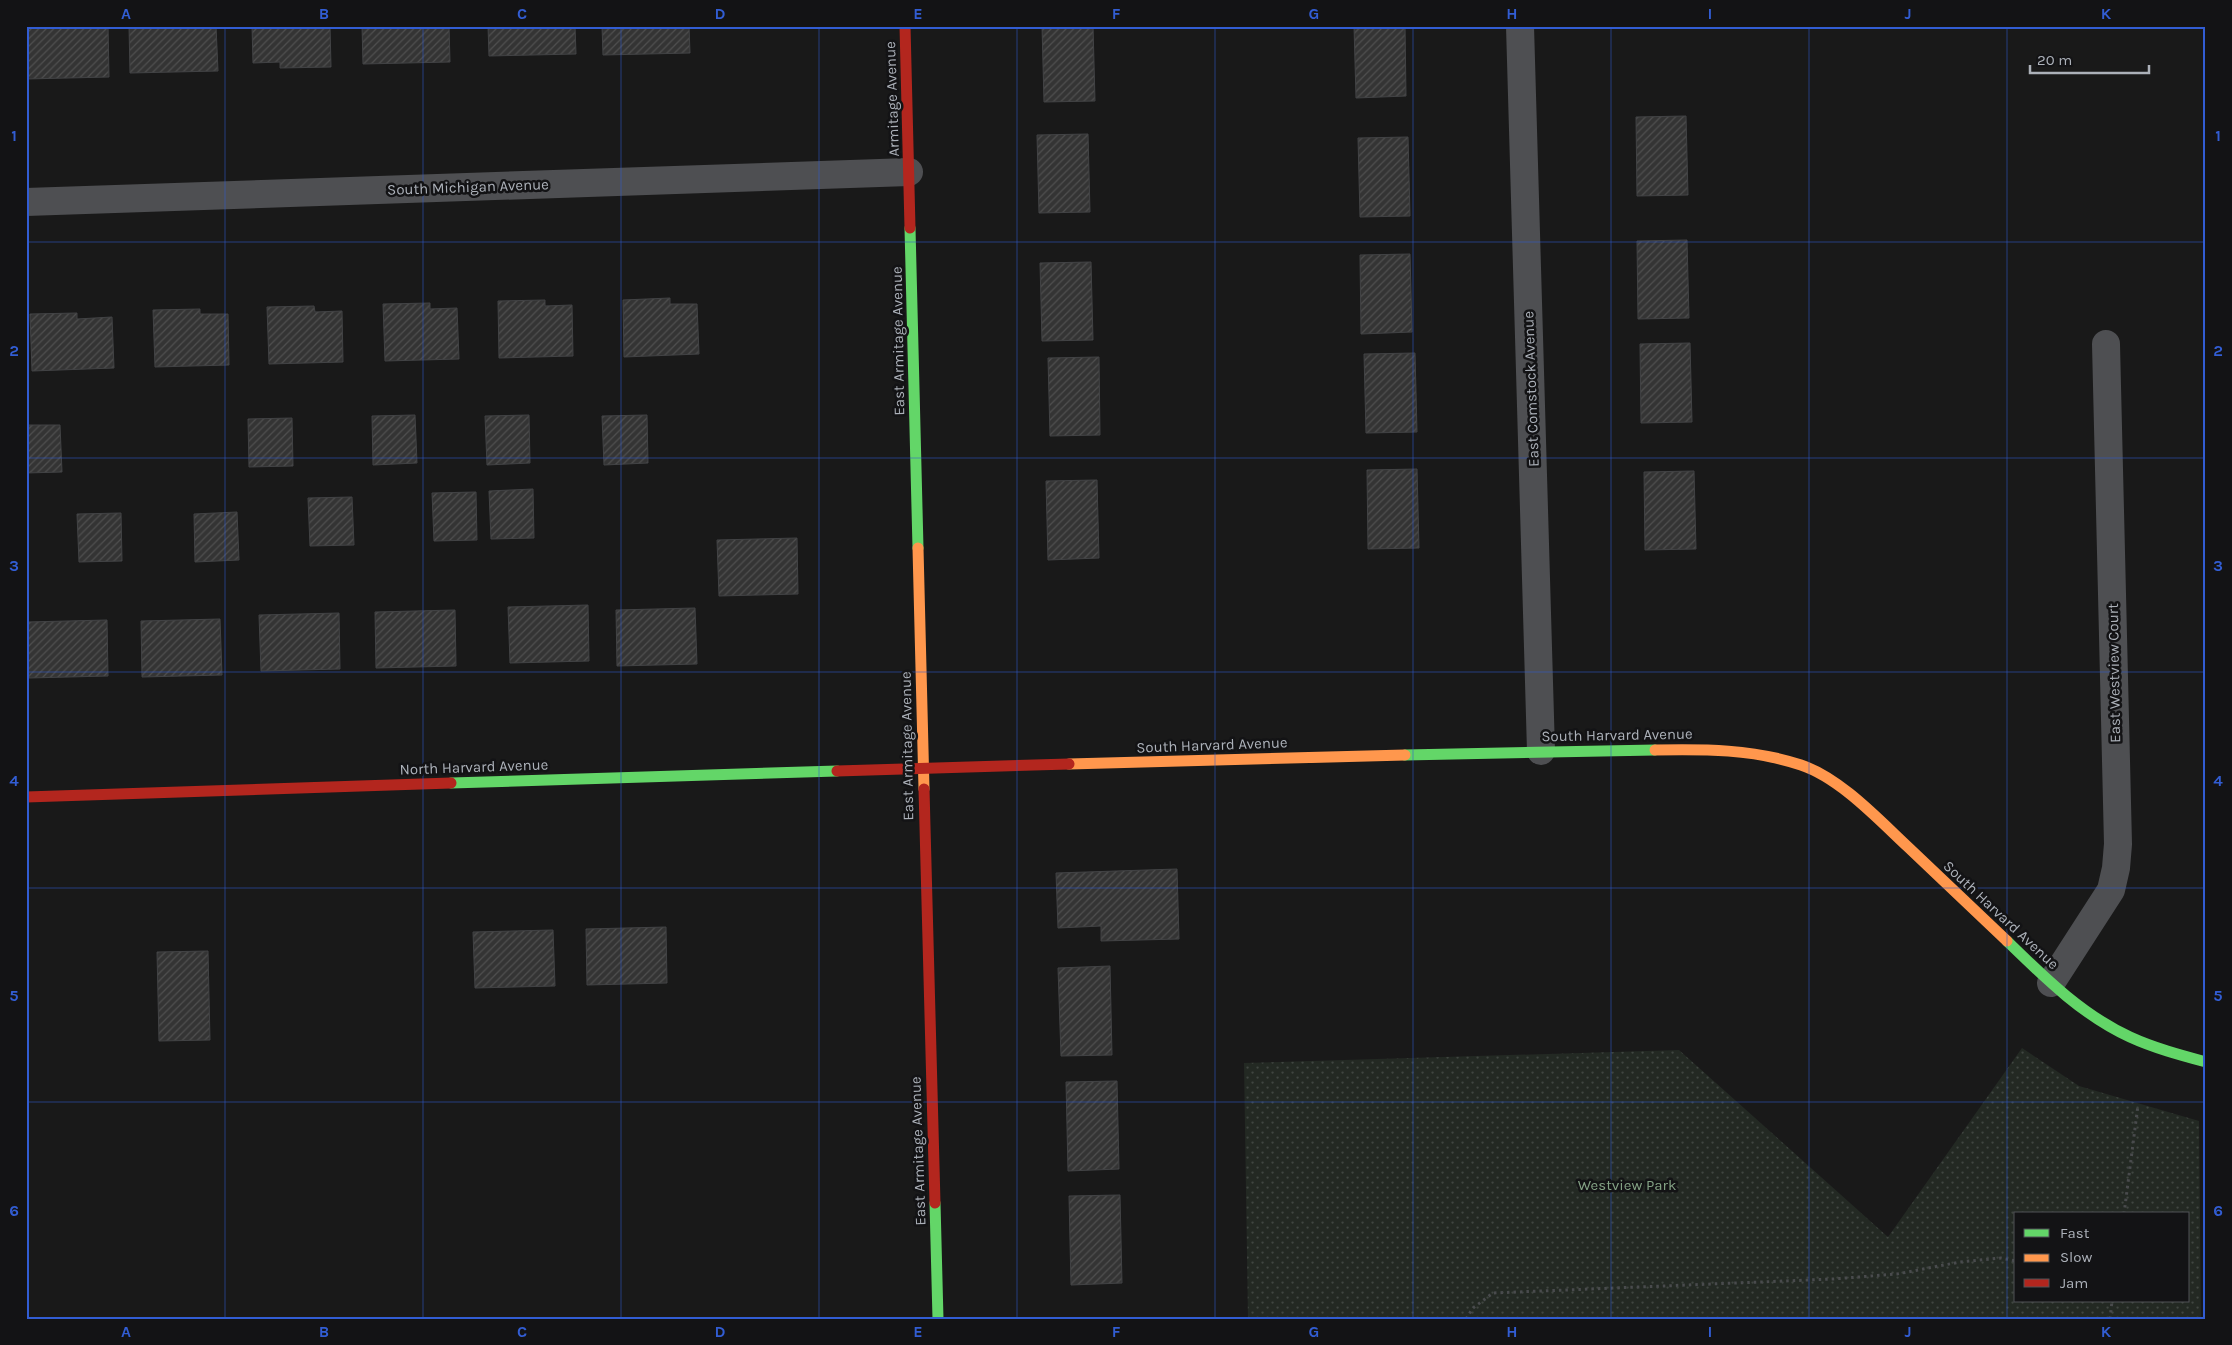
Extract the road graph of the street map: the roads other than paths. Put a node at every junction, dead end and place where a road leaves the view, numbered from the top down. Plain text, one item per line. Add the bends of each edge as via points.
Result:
1 (905, 26) edge
2 (1520, 26) edge
3 (909, 172) junction
4 (26, 202) edge
5 (2106, 344) dead end
6 (1541, 751) junction
7 (923, 768) junction
8 (26, 796) edge
9 (2051, 983) junction
10 (2206, 1062) edge
11 (938, 1319) edge

1 - 3 street, Armitage Avenue
2 - 6 street, East Comstock Avenue
3 - 4 street, South Michigan Avenue
3 - 7 street, East Armitage Avenue
5 - 9 street, East Westview Court via 2116,868 2111,890
6 - 7 street, South Harvard Avenue
6 - 9 street, South Harvard Avenue via 1706,749 1757,754 1802,765 1835,784 1872,813
7 - 8 street, North Harvard Avenue
7 - 11 street, East Armitage Avenue
9 - 10 street, South Harvard Avenue via 2092,1016 2130,1037 2164,1052

